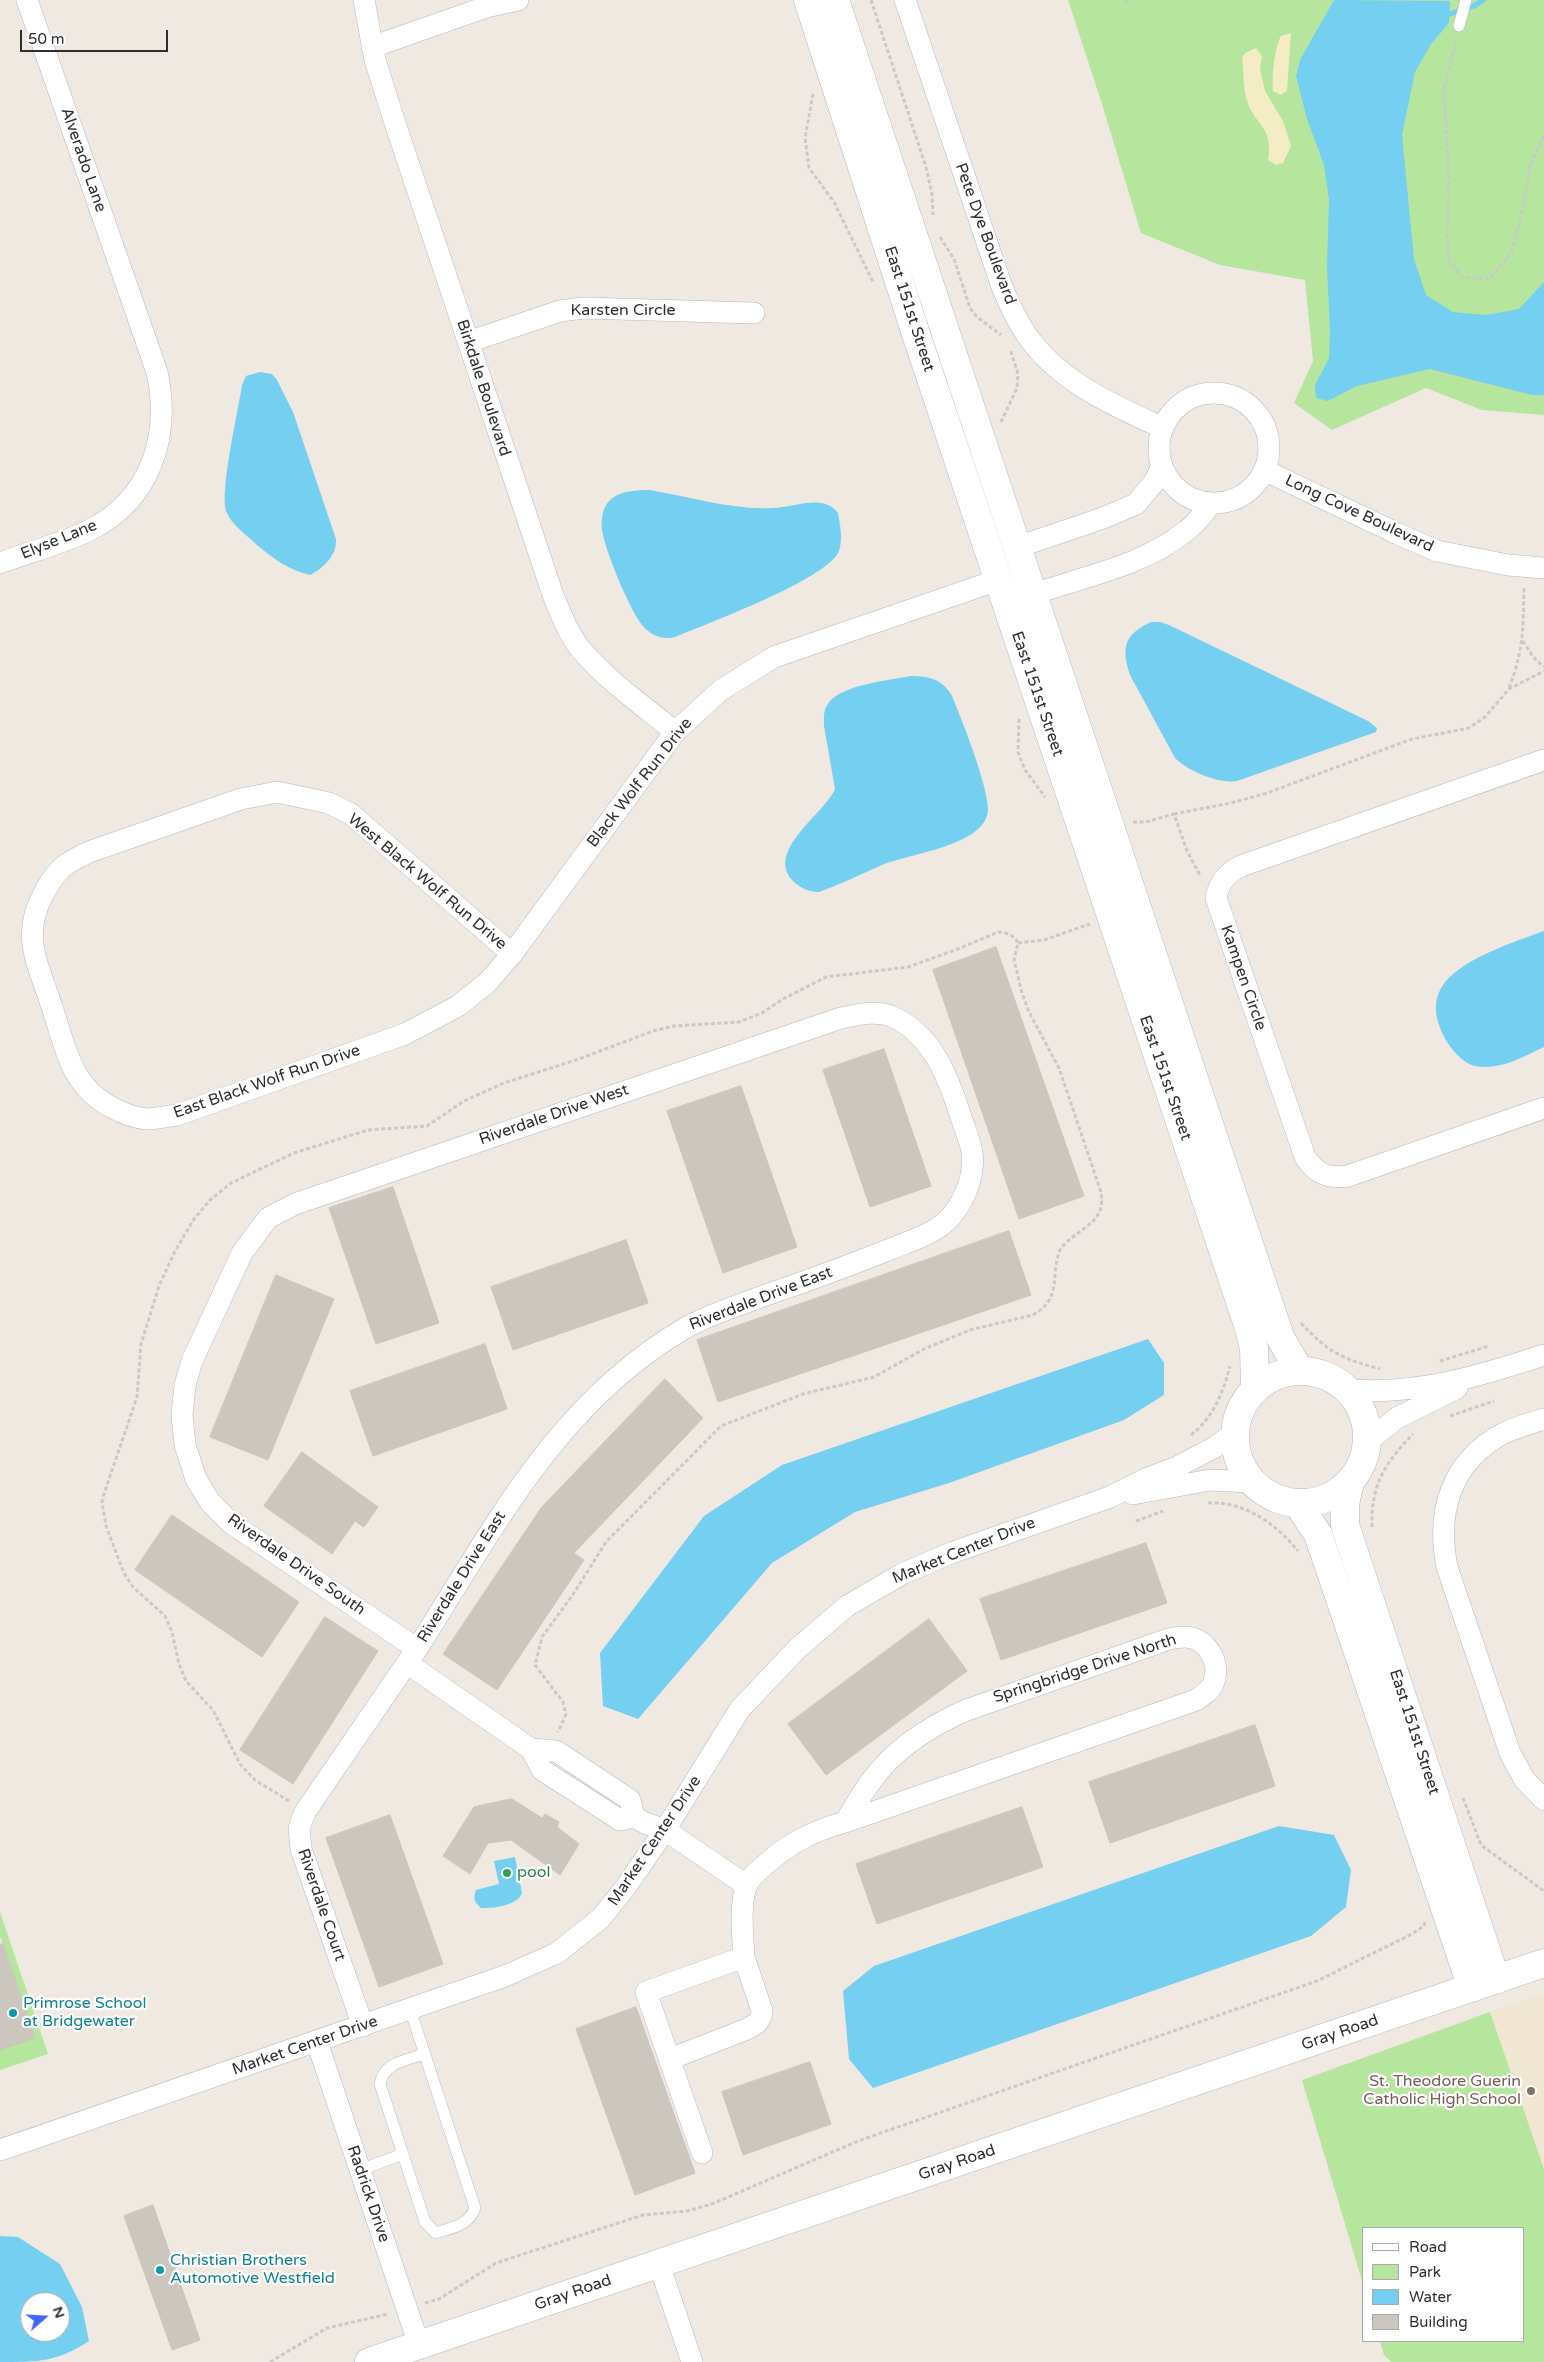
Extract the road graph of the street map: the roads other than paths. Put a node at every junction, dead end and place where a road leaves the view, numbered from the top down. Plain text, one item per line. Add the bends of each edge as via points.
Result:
1 (27, 0) edge
2 (364, 0) edge
3 (518, 0) edge
4 (808, 0) edge
5 (835, 0) edge
6 (905, 0) edge
7 (1466, 0) edge
8 (1459, 26) road end
9 (372, 47) junction
10 (754, 313) dead end
11 (139, 320) joint
12 (468, 342) junction
13 (1163, 428) junction
14 (1162, 465) junction
15 (1264, 470) junction
16 (1212, 503) junction
17 (0, 563) edge
18 (1534, 567) edge
19 (1011, 576) junction
20 (676, 732) junction
21 (1544, 760) edge
22 (512, 954) junction
23 (53, 1010) joint
24 (841, 1018) joint
25 (1544, 1108) edge
26 (268, 1218) joint
27 (1544, 1355) edge
28 (1299, 1370) junction
29 (1484, 1375) junction
30 (1255, 1388) junction
31 (1349, 1390) junction
32 (1544, 1419) edge
33 (1234, 1433) junction
34 (1367, 1442) junction
35 (1252, 1482) junction
36 (1350, 1482) junction
37 (1110, 1497) junction
38 (1297, 1503) junction
39 (412, 1656) junction
40 (1544, 1800) edge
41 (845, 1822) junction
42 (666, 1830) junction
43 (746, 1885) junction
44 (744, 1958) junction
45 (1544, 1963) edge
46 (1484, 1984) junction
47 (410, 2009) junction
48 (363, 2026) junction
49 (317, 2042) junction
50 (424, 2054) junction
51 (670, 2059) junction
52 (0, 2150) edge
53 (702, 2153) dead end
54 (403, 2154) junction
55 (360, 2170) junction
56 (659, 2264) junction
57 (419, 2345) junction
58 (369, 2362) edge
59 (692, 2362) edge

1 - 11 street, Alverado Lane
2 - 9 street, Birkdale Boulevard
3 - 9 street via 486,7
4 - 19 street, East 151st Street
5 - 19 street, East 151st Street
6 - 13 street, Pete Dye Boulevard via 1014,314 1052,364 1075,382 1106,402
7 - 8 lane
9 - 12 street, Birkdale Boulevard
10 - 12 street, Karsten Circle via 583,308 560,311
11 - 17 street, Elyse Lane via 162,395 162,419 151,466 124,506 105,522
12 - 20 street, Birkdale Boulevard via 566,627 582,651 606,674
13 - 14 street via 1159,447
13 - 15 street via 1185,401 1201,394 1235,397 1250,406 1268,436 1269,453
14 - 16 street via 1181,492 1196,500
14 - 19 street via 1136,504 1103,518
15 - 16 street via 1257,482 1243,494 1225,502
15 - 18 street, Long Cove Boulevard via 1438,550
16 - 19 street via 1187,531 1134,562
19 - 20 street, Black Wolf Run Drive via 774,657 721,690
19 - 28 street, East 151st Street via 1281,1339
19 - 30 street, East 151st Street via 1249,1328 1254,1348
20 - 22 street, Black Wolf Run Drive
21 - 25 street, Kampen Circle via 1241,866 1226,875 1216,898 1305,1157 1320,1174 1337,1178 1348,1176
22 - 23 street, East Black Wolf Run Drive via 487,983 458,1006 405,1034 177,1115 147,1119 123,1113 99,1101 78,1079 67,1056
22 - 23 street, West Black Wolf Run Drive via 350,814 329,803 277,792 241,799 65,863 35,908 31,932 36,960
24 - 26 street, Riverdale Drive West via 312,1199
24 - 39 street, Riverdale Drive East via 866,1013 888,1015 923,1039 934,1052 953,1091 971,1146 973,1167 956,1211 939,1228 921,1236 699,1320 630,1366 580,1411 538,1460
26 - 39 street, Riverdale Drive South via 242,1253 192,1361 185,1385 182,1415 185,1445 196,1479 210,1502 231,1522
27 - 29 street
28 - 30 street via 1276,1375
28 - 31 street via 1317,1372
29 - 31 street via 1389,1392
29 - 34 street via 1397,1418
30 - 33 street via 1244,1401
31 - 34 street via 1363,1414
32 - 40 street via 1505,1433 1476,1453 1464,1467 1452,1488 1444,1513 1442,1542 1447,1567 1510,1754 1524,1779
33 - 35 street via 1238,1459
33 - 37 street, Market Center Drive via 1216,1447
34 - 36 street via 1359,1470
35 - 37 street, Market Center Drive via 1210,1480
35 - 38 street via 1272,1497
36 - 38 street via 1326,1498
36 - 46 street, East 151st Street via 1345,1525
37 - 42 street, Market Center Drive via 951,1553 902,1574 847,1606 798,1648 740,1709
38 - 46 street, East 151st Street via 1318,1534
39 - 42 street, Riverdale Drive South via 538,1749 556,1751 630,1800 634,1817
39 - 48 street, Riverdale Court via 305,1812 299,1828 303,1854
41 - 41 street, Springbridge Drive North via 1196,1700 1213,1684 1216,1672 1214,1658 1198,1641 1186,1637 1169,1639 964,1710 940,1722 897,1752 871,1781
41 - 43 street, Springbridge Drive North via 796,1840 762,1867
42 - 43 street, Riverdale Drive South
42 - 47 street, Market Center Drive via 612,1906 567,1946 526,1969
43 - 44 street via 742,1925
44 - 51 street via 762,2011 757,2024
44 - 51 street via 646,1992
45 - 46 street, Gray Road
46 - 56 street, Gray Road
47 - 48 street, Market Center Drive
47 - 50 lane
48 - 49 street, Market Center Drive
49 - 52 street, Market Center Drive
49 - 55 street, Radrick Drive
50 - 54 lane via 387,2068 381,2075 380,2084
50 - 54 lane via 475,2208 465,2224 436,2233 431,2229 425,2222
51 - 53 street
54 - 55 lane
55 - 57 street, Radrick Drive
56 - 57 street, Gray Road
56 - 59 street
57 - 58 street, Gray Road

